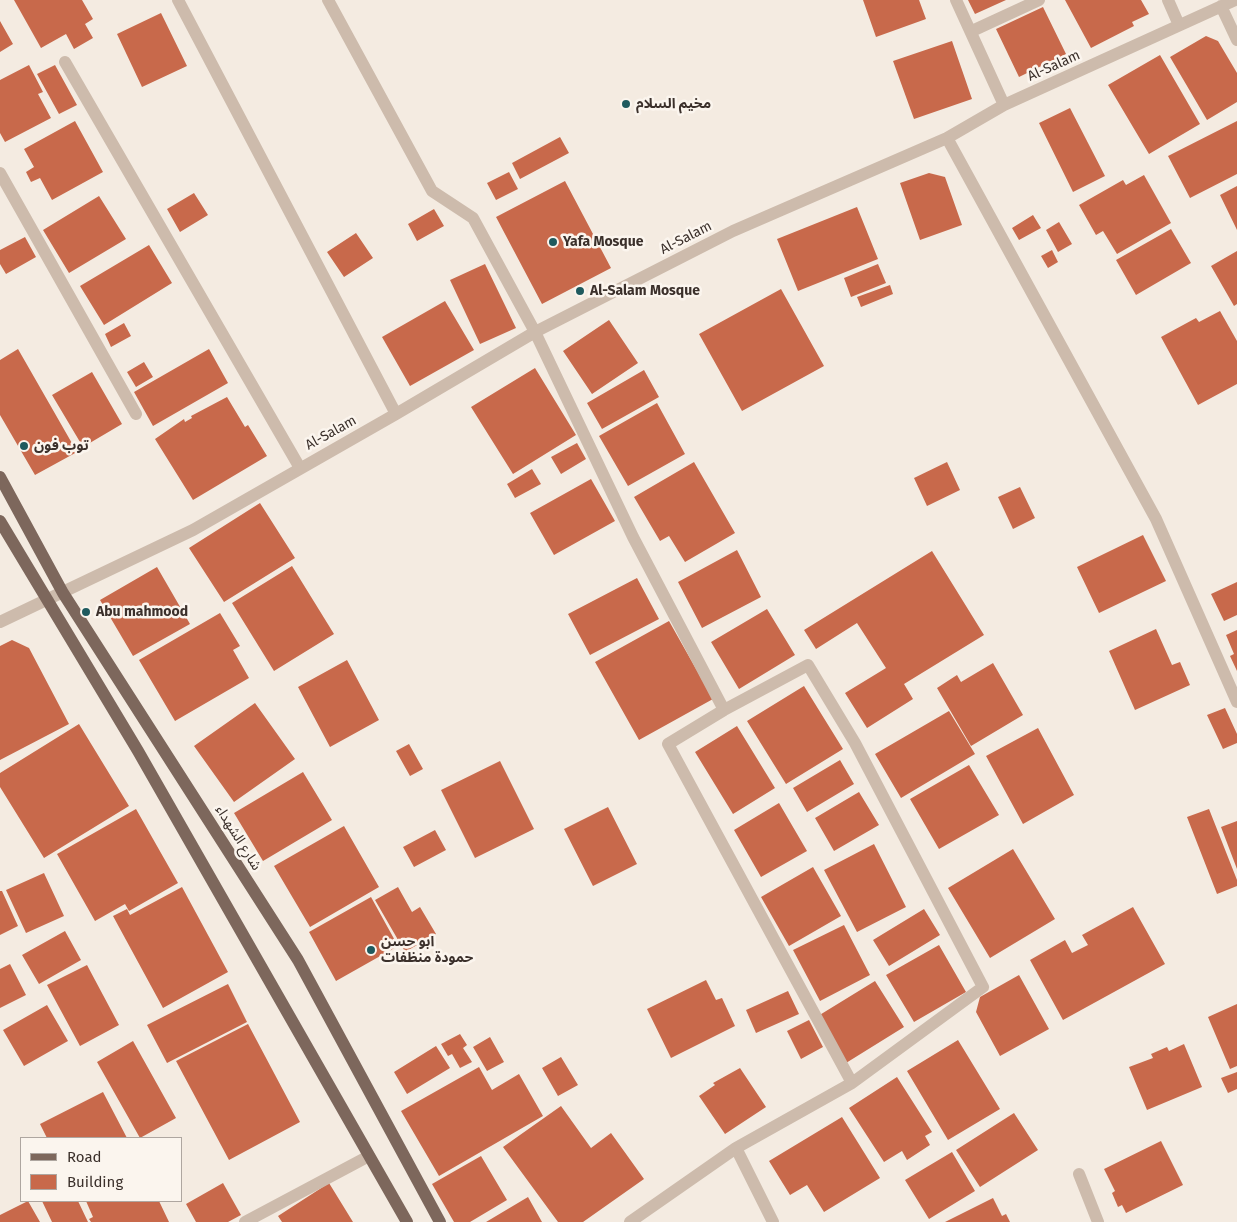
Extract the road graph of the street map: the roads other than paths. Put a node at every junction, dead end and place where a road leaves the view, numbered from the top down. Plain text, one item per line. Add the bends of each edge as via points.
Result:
1 (178, 0) edge
2 (328, 0) edge
3 (956, 0) edge
4 (1038, 0) edge
5 (1168, 0) edge
6 (1235, 0) edge
7 (1221, 6) junction
8 (1179, 25) junction
9 (972, 30) junction
10 (1237, 40) edge
11 (66, 62) dead end
12 (1004, 105) junction
13 (947, 138) junction
14 (0, 173) edge
15 (535, 332) junction
16 (136, 414) dead end
17 (396, 414) junction
18 (300, 468) junction
19 (0, 477) edge
20 (0, 521) edge
21 (63, 592) junction
22 (46, 600) junction
23 (0, 622) edge
24 (1237, 702) edge
25 (724, 710) junction
26 (852, 1082) junction
27 (736, 1148) junction
28 (369, 1156) junction
29 (1078, 1174) dead end
30 (245, 1222) edge
31 (407, 1222) edge
32 (440, 1222) edge
33 (630, 1222) edge
34 (773, 1222) edge
35 (1098, 1222) edge

1 - 17 street
2 - 15 street via 432,191 473,218
3 - 9 street
4 - 9 street
5 - 8 street
6 - 7 street, Al-Salam
7 - 8 street, Al-Salam
7 - 10 street
8 - 12 street, Al-Salam
9 - 12 street
11 - 18 street
12 - 13 street, Al-Salam
13 - 15 street, Al-Salam via 732,231
13 - 24 street via 1156,519
14 - 16 street
15 - 17 street, Al-Salam
15 - 25 street via 633,537
17 - 18 street, Al-Salam
18 - 21 street, Al-Salam via 193,530
19 - 21 main road, شارع الشهداء
20 - 22 main road
21 - 22 street, Al-Salam
21 - 32 main road, شارع الشهداء via 298,960
22 - 23 street, Al-Salam
22 - 28 main road via 138,751
25 - 26 street via 668,744
25 - 26 street via 808,665 855,743 983,987
26 - 27 street
27 - 33 street
27 - 34 street
28 - 30 street
28 - 31 main road
29 - 35 street

